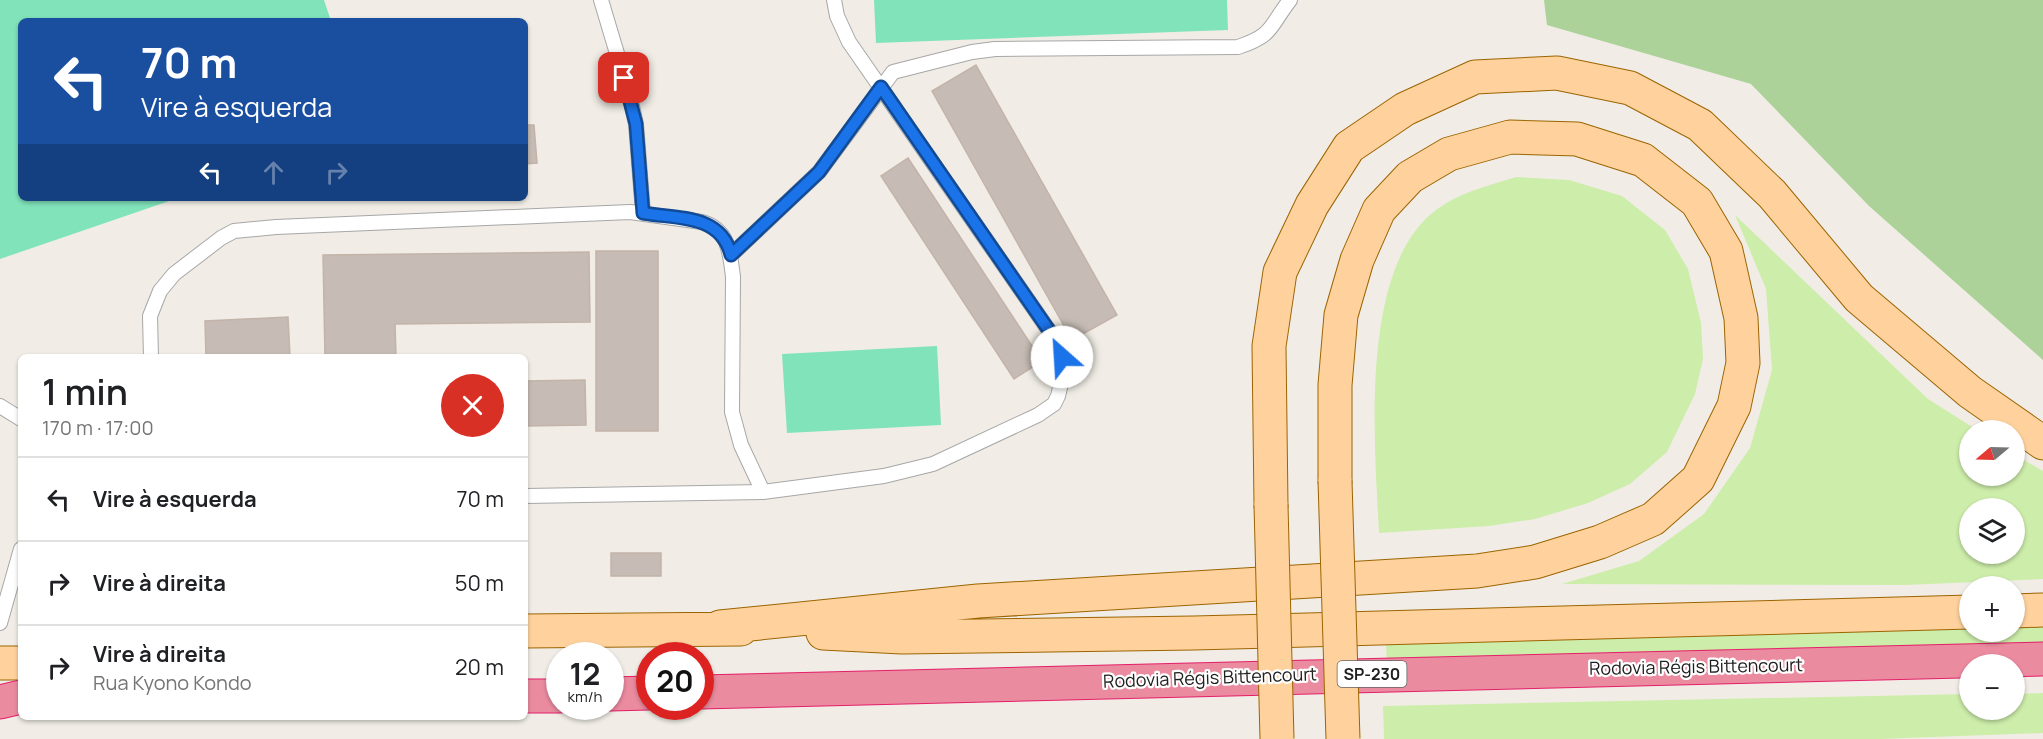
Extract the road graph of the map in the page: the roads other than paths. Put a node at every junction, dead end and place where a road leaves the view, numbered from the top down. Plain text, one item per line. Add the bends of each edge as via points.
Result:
1 (600, 0) edge
2 (834, 0) edge
3 (1290, 0) edge
4 (881, 87) junction
5 (643, 213) junction
6 (731, 255) junction
7 (151, 354) edge
8 (0, 406) edge
9 (18, 416) edge
10 (2043, 443) edge
11 (763, 492) junction
12 (528, 496) edge
13 (18, 560) edge
14 (2043, 610) edge
15 (2025, 611) edge
16 (1959, 612) edge
17 (0, 624) edge
18 (720, 627) junction
19 (528, 631) edge
20 (2043, 659) edge
21 (0, 663) edge
22 (18, 663) edge
23 (714, 692) edge
24 (528, 696) edge
25 (546, 696) edge
26 (18, 698) edge
27 (0, 702) edge
28 (0, 710) edge
29 (18, 710) edge
30 (1277, 739) edge
31 (1343, 739) edge

1 - 5 lane via 636,124
2 - 4 lane via 842,30
3 - 4 lane via 1272,28 1257,40 1238,47 995,49 893,72
4 - 6 lane via 819,172
4 - 11 lane via 1057,342 1064,366 1058,396 1048,408 933,464 884,476
5 - 6 lane via 709,224 723,235
5 - 7 lane via 234,231 182,267 160,291 150,316
6 - 11 lane via 732,412 741,446
8 - 9 lane
10 - 30 main road, bridge via 1970,393 1859,298 1772,194 1700,125 1630,88 1557,73 1475,76 1405,109 1349,147 1312,205 1280,272 1269,346
11 - 12 lane
13 - 17 lane
14 - 15 main road
16 - 18 main road via 902,637
18 - 19 main road
18 - 31 main road, bridge via 978,601 1477,571 1535,562 1600,542 1653,519 1698,479 1734,406 1743,363 1741,318 1726,251 1697,202 1643,160 1576,139 1510,136 1449,154 1410,177 1379,210 1357,260 1341,315 1335,386 1335,481
20 - 23 highway, Rodovia Régis Bittencourt / SP-230
21 - 22 main road
24 - 25 highway
26 - 27 highway
28 - 29 highway

